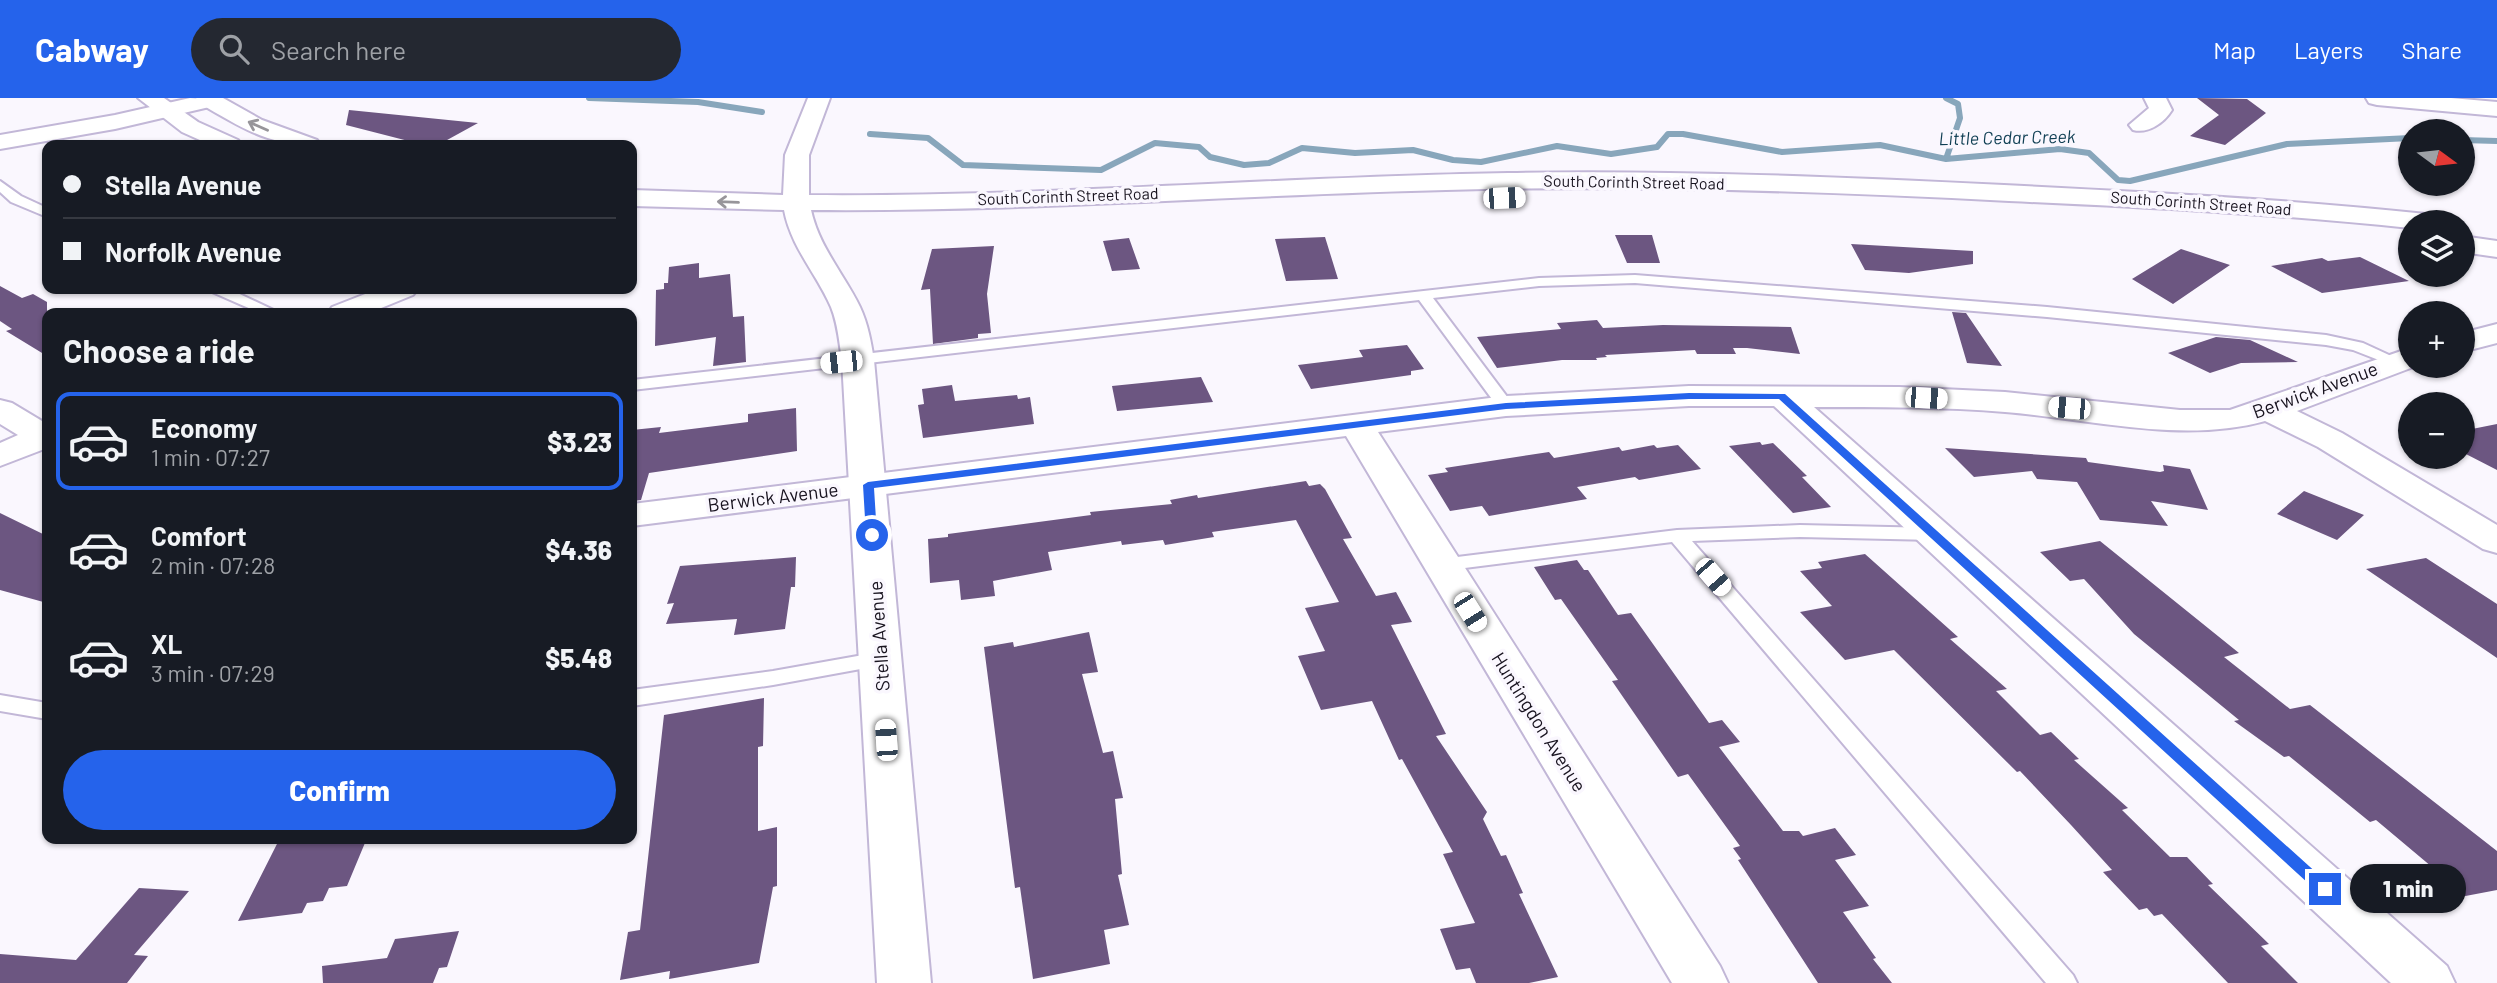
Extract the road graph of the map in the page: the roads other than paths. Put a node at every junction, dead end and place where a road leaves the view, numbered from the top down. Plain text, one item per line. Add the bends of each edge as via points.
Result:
1 (819, 98) edge
2 (2155, 98) edge
3 (2377, 98) edge
4 (209, 99) edge
5 (156, 104) edge
6 (2497, 109) edge
7 (2141, 125) dead end
8 (219, 140) edge
9 (295, 140) edge
10 (0, 142) edge
11 (0, 185) edge
12 (637, 198) edge
13 (42, 211) edge
14 (798, 213) junction
15 (637, 219) edge
16 (2398, 219) edge
17 (2475, 228) edge
18 (2497, 231) edge
19 (2398, 237) edge
20 (2475, 246) edge
21 (2497, 249) edge
22 (228, 294) edge
23 (390, 294) edge
24 (1424, 296) junction
25 (261, 308) edge
26 (356, 308) edge
27 (2497, 333) edge
28 (2475, 339) edge
29 (2398, 358) edge
30 (858, 360) junction
31 (2398, 361) edge
32 (637, 384) edge
33 (1782, 396) junction
34 (1506, 406) junction
35 (0, 410) edge
36 (2268, 410) junction
37 (1356, 425) junction
38 (42, 434) edge
39 (42, 439) edge
40 (0, 455) edge
41 (868, 485) junction
42 (637, 514) edge
43 (1934, 534) junction
44 (1677, 536) junction
45 (2497, 541) edge
46 (1441, 565) junction
47 (880, 659) junction
48 (637, 697) edge
49 (0, 703) edge
50 (42, 710) edge
51 (904, 983) edge
52 (1701, 983) edge
53 (2063, 983) edge
54 (2428, 983) edge

1 - 14 street, Stella Avenue via 797,155
2 - 7 street via 2161,110
3 - 6 street
4 - 5 street
9 -> 4 street via 254,125
5 - 8 street
5 - 10 street
11 - 13 lane via 16,199
14 -> 12 street, South Corinth Street Road
14 - 15 street, South Corinth Street Road
14 - 16 street, South Corinth Street Road via 905,202 1560,180 1910,187
14 - 19 street, South Corinth Street Road via 1698,196 2123,214
14 - 30 street, Stella Avenue via 802,233 845,306
17 - 18 street
20 - 21 street
22 - 25 lane
23 - 26 street
24 - 29 lane via 1595,279 1703,282 2254,332 2357,346
24 - 30 lane
24 - 34 lane
27 - 28 street
30 - 32 lane
30 - 41 street, Stella Avenue
31 - 36 street, Berwick Avenue
33 - 34 street, Berwick Avenue
33 - 36 street, Berwick Avenue via 2005,402 2180,420 2231,420
33 - 43 street
34 - 37 street, Berwick Avenue
35 - 38 street
36 - 45 street via 2330,440
37 - 41 street, Berwick Avenue
37 - 46 street, Huntingdon Avenue
39 - 40 street
41 - 42 street, Berwick Avenue
41 - 47 street, Stella Avenue
43 - 44 lane via 1800,531
43 - 54 street
44 - 46 lane
44 - 53 lane
46 - 52 street, Huntingdon Avenue
47 - 48 lane
47 - 51 street, Stella Avenue
49 - 50 lane

